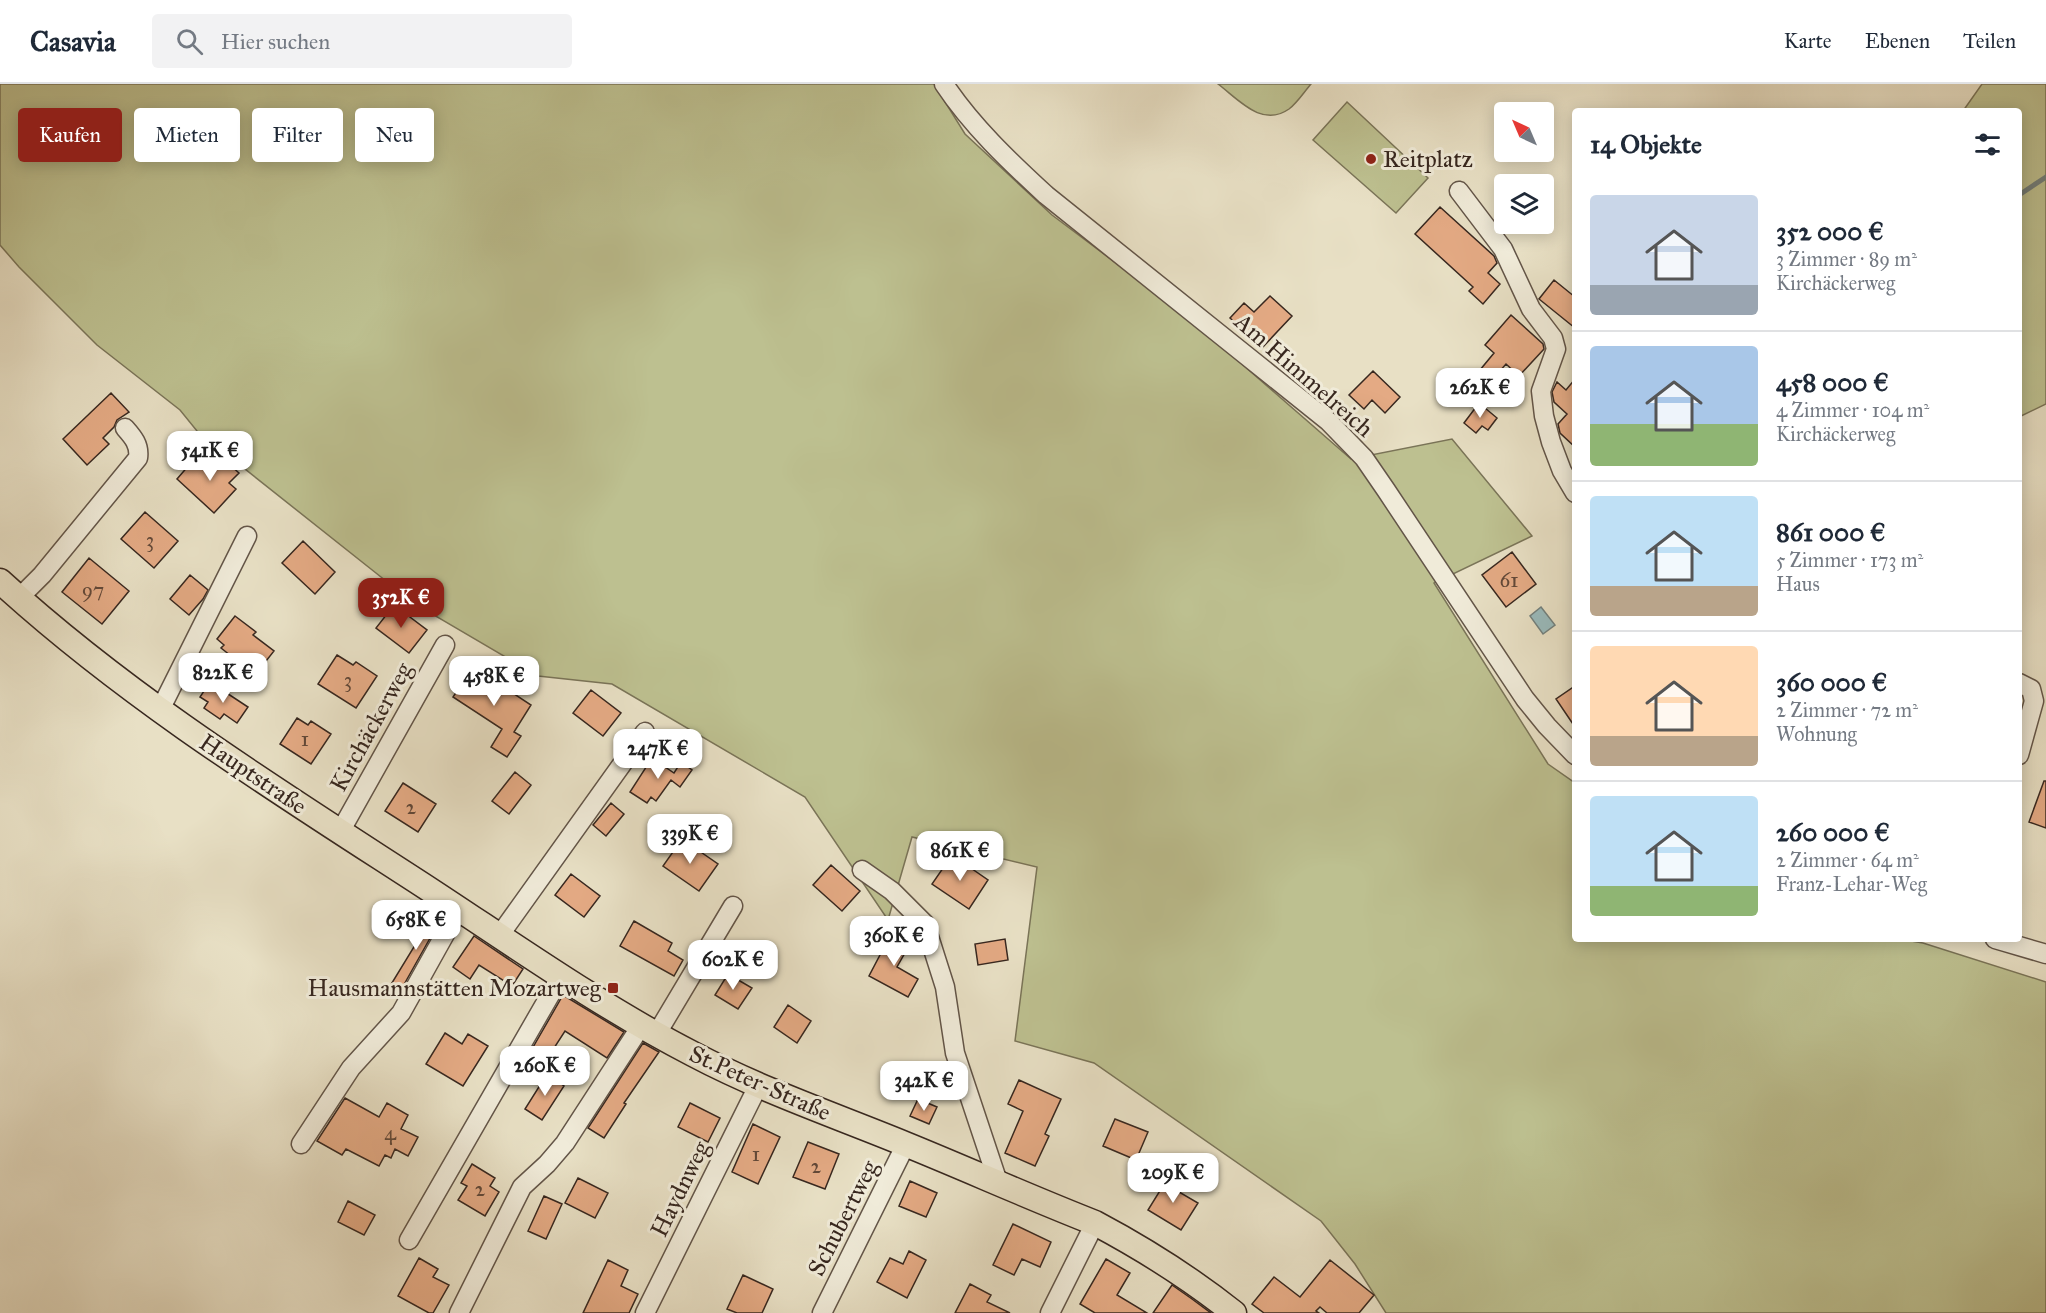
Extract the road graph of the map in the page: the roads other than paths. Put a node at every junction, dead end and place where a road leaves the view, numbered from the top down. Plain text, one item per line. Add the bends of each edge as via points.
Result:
1 (944, 84) edge
2 (1459, 191) dead end
3 (125, 428) dead end
4 (1572, 488) edge
5 (247, 536) dead end
6 (0, 581) edge
7 (19, 598) junction
8 (445, 645) dead end
9 (2022, 684) edge
10 (160, 710) junction
11 (645, 732) dead end
12 (2022, 744) edge
13 (1572, 752) edge
14 (340, 832) junction
15 (862, 870) dead end
16 (733, 906) dead end
17 (459, 909) junction
18 (499, 936) junction
19 (2005, 942) edge
20 (2046, 954) edge
21 (561, 976) junction
22 (648, 1030) junction
23 (758, 1086) junction
24 (301, 1144) dead end
25 (906, 1144) junction
26 (998, 1182) junction
27 (1095, 1223) junction
28 (409, 1240) dead end
29 (459, 1313) edge
30 (645, 1313) edge
31 (822, 1313) edge
32 (1050, 1313) edge
33 (1234, 1313) edge

1 - 13 street, Am Himmelreich via 984,135 1046,195 1345,437 1381,482 1525,699
2 - 4 street via 1503,249 1531,309 1553,338 1556,349 1541,391 1544,416 1562,471
3 - 7 street via 135,439 140,451 138,458
5 - 10 street
6 - 7 main road, Hauptstraße
7 - 10 main road, Hauptstraße via 99,666
8 - 14 street, Kirchäckerweg
9 - 12 street via 2031,689 2034,701
10 - 14 main road, Hauptstraße
11 - 18 street
14 - 17 main road, Hauptstraße
15 - 26 street via 892,891 925,924 945,987 955,1053
16 - 22 street
17 - 18 main road, St.Peter-Straße
17 - 24 street via 401,1013 351,1068
18 - 21 main road, St.Peter-Straße
19 - 20 street
21 - 22 main road, St.Peter-Straße
21 - 28 street
22 - 23 main road, St.Peter-Straße
22 - 29 street via 565,1143 522,1187
23 - 25 main road, St.Peter-Straße
23 - 30 street, Haydnweg
25 - 26 main road, St.Peter-Straße
25 - 31 street, Schubertweg
26 - 27 main road, St.Peter-Straße
27 - 32 street
27 - 33 main road, St.Peter-Straße via 1164,1262

